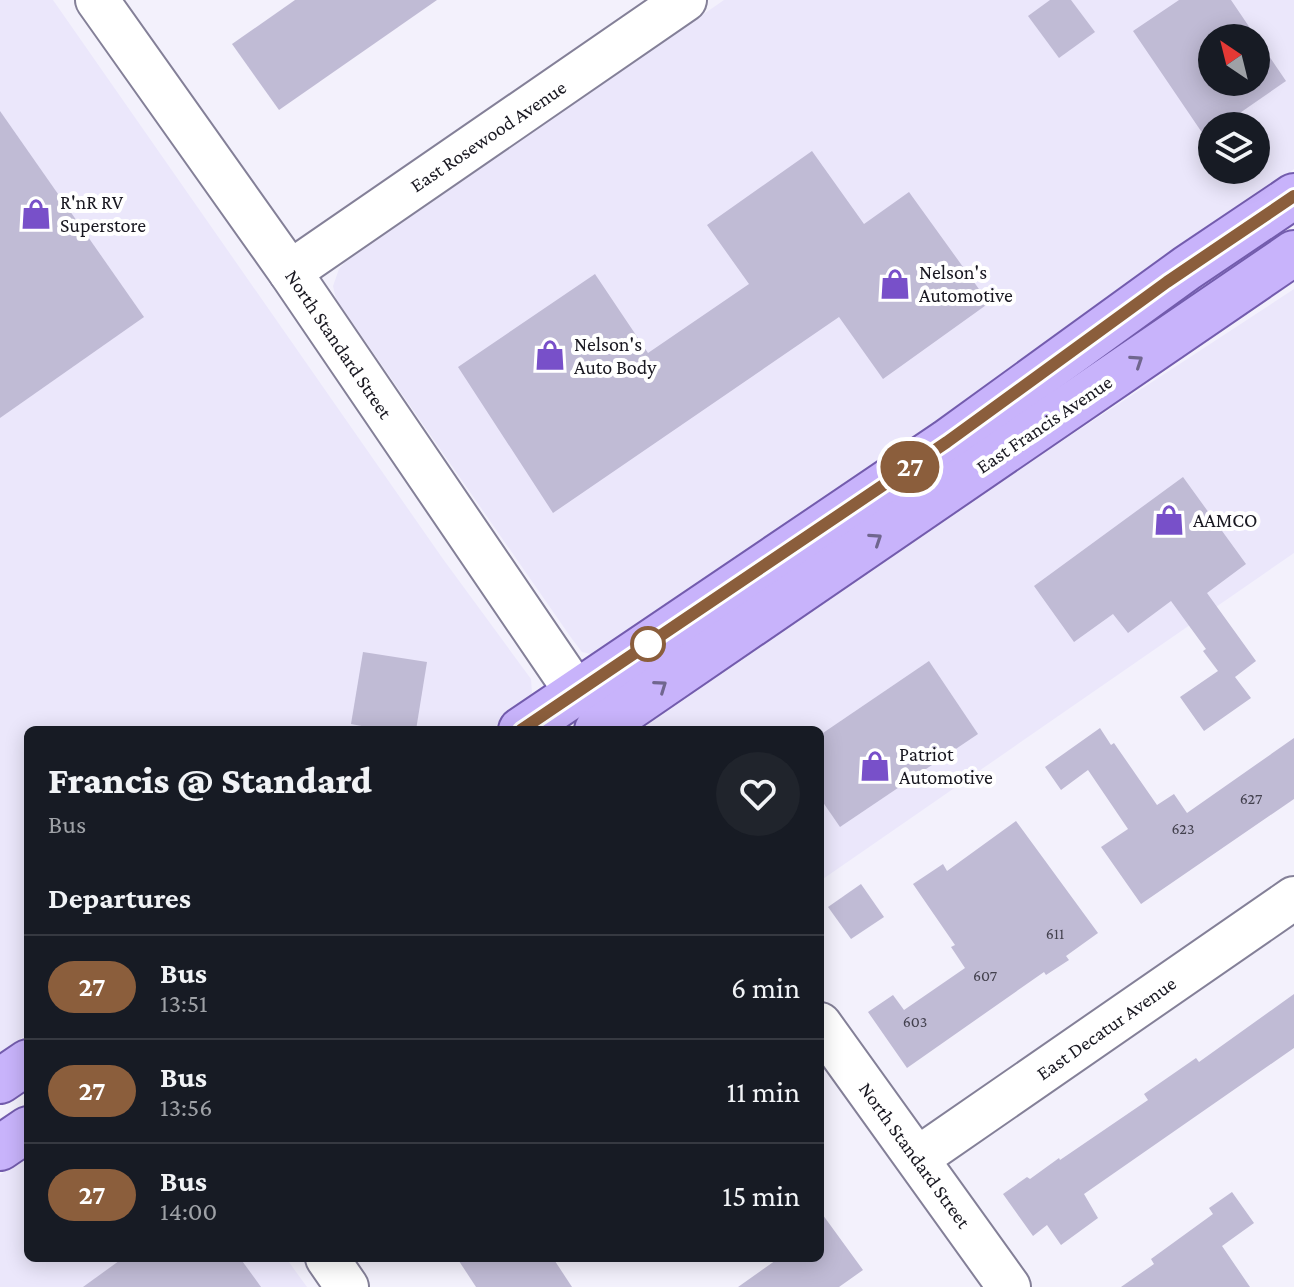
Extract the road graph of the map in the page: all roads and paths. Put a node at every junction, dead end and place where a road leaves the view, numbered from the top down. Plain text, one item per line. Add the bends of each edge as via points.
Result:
1 (97, 0) edge
2 (685, 0) edge
3 (1294, 196) edge
4 (1294, 253) edge
5 (290, 272) junction
6 (576, 692) junction
7 (527, 726) edge
8 (604, 726) edge
9 (1294, 898) edge
10 (824, 1029) edge
11 (24, 1065) edge
12 (0, 1081) edge
13 (24, 1132) edge
14 (0, 1148) edge
15 (918, 1158) junction
16 (330, 1262) edge
17 (347, 1287) edge
18 (1009, 1287) edge

1 - 5 street, North Standard Street
2 - 5 street, East Rosewood Avenue
3 - 6 main road, East Francis Avenue via 947,442
8 -> 4 main road, East Francis Avenue
5 - 6 street, North Standard Street
6 - 7 main road, East Francis Avenue
9 - 15 street, East Decatur Avenue
10 - 15 street, North Standard Street
11 - 12 main road
13 - 14 main road
15 - 18 street, North Standard Street
16 - 17 street

